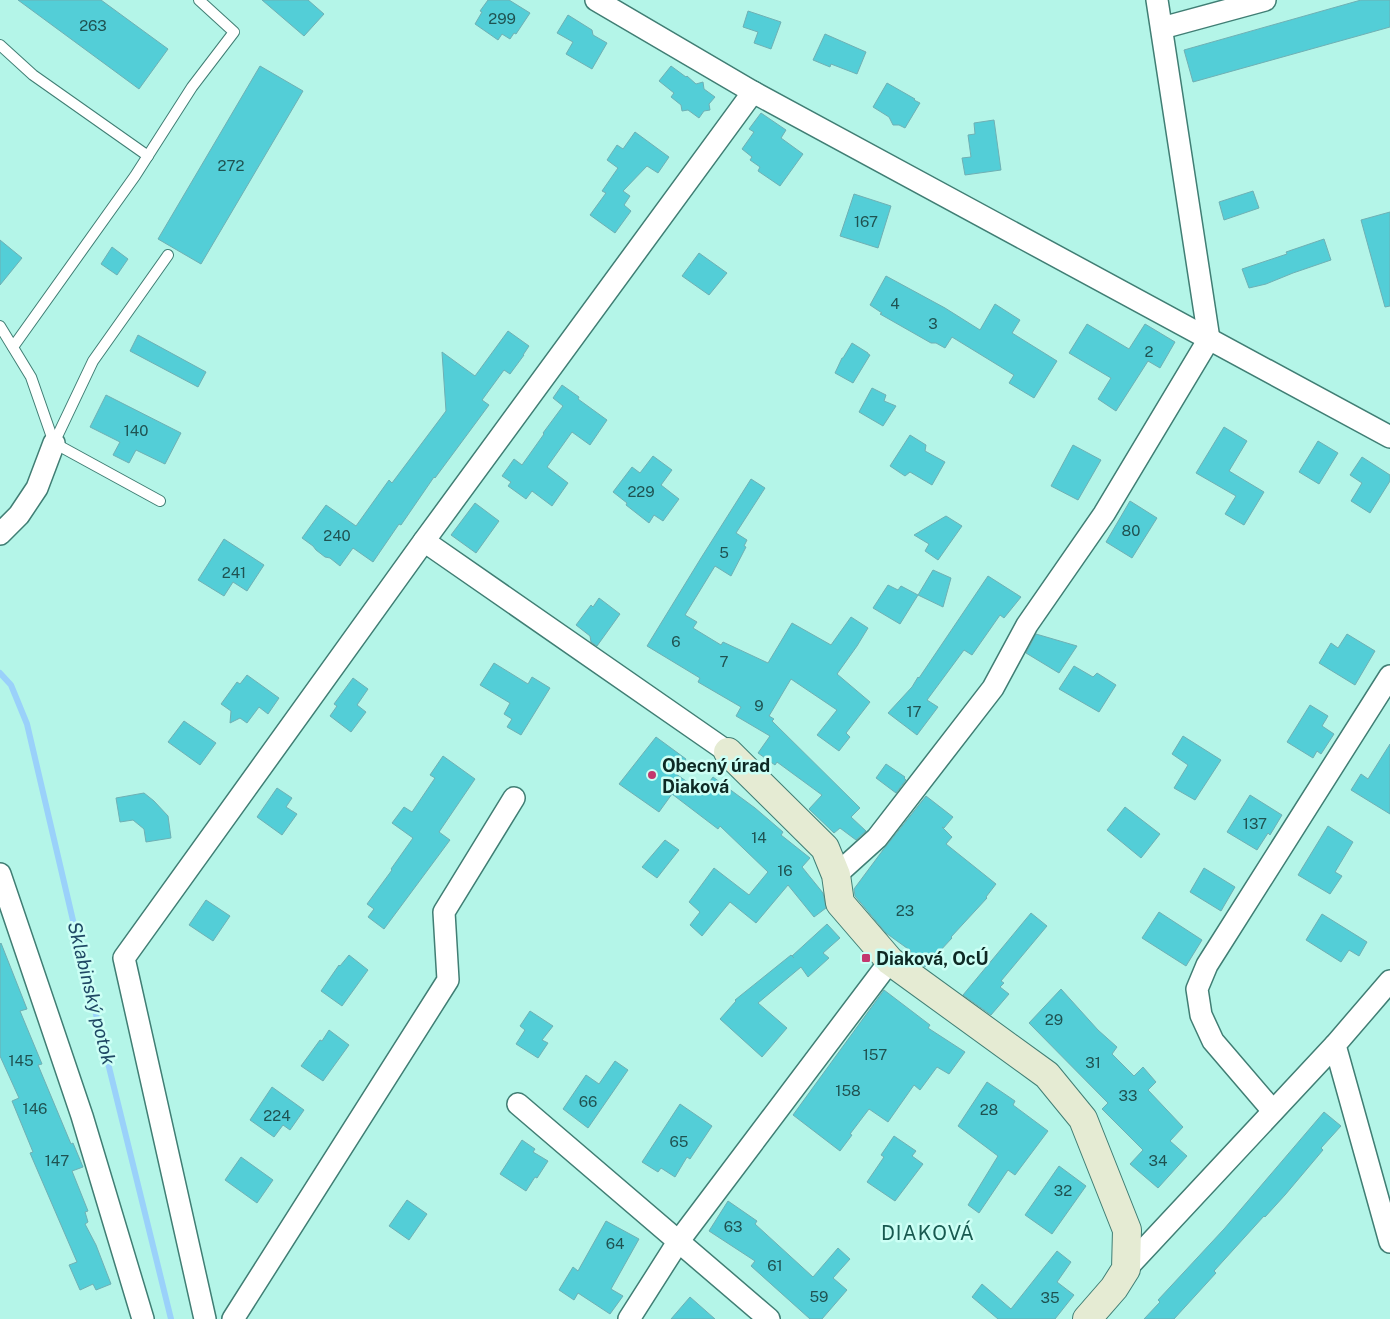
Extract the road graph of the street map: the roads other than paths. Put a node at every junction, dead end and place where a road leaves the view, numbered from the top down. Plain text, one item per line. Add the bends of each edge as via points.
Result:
1 (199, 0) edge
2 (596, 0) edge
3 (1157, 0) edge
4 (1265, 0) edge
5 (1162, 28) junction
6 (0, 45) edge
7 (753, 92) junction
8 (148, 156) junction
9 (168, 255) dead end
10 (0, 326) edge
11 (1209, 339) junction
12 (13, 347) junction
13 (1390, 437) edge
14 (54, 443) junction
15 (160, 501) dead end
16 (0, 534) edge
17 (424, 542) junction
18 (1390, 676) edge
19 (728, 752) joint
20 (514, 798) dead end
21 (0, 874) edge
22 (836, 875) junction
23 (890, 961) junction
24 (1390, 982) edge
25 (1335, 1045) junction
26 (518, 1104) dead end
27 (1273, 1111) junction
28 (678, 1242) junction
29 (1390, 1242) edge
30 (1126, 1268) junction
31 (143, 1319) edge
32 (205, 1319) edge
33 (233, 1319) edge
34 (629, 1319) edge
35 (769, 1319) edge
36 (1087, 1319) edge

1 - 8 lane via 234,32 192,87
2 - 7 street
3 - 5 street
4 - 5 street
5 - 11 street
6 - 8 lane via 33,75
7 - 11 street
7 - 17 street
8 - 12 lane
9 - 14 lane via 93,361
10 - 12 lane
11 - 13 street
11 - 22 street via 1104,514 1027,625 993,688 877,838
12 - 14 lane via 31,376
14 - 15 lane
14 - 16 street via 37,488 19,515
17 - 19 street
17 - 32 street via 124,958
18 - 27 street via 1207,965 1197,989 1201,1015 1213,1041
19 - 22 street via 824,848
20 - 33 street via 444,912 448,980
21 - 31 street via 82,1116
22 - 23 street via 840,903
23 - 28 street
23 - 30 street via 1047,1075 1083,1119 1127,1230
24 - 25 street
25 - 27 street
25 - 29 street
26 - 28 street
27 - 30 street
28 - 34 street
28 - 35 street
30 - 36 street via 1114,1288

